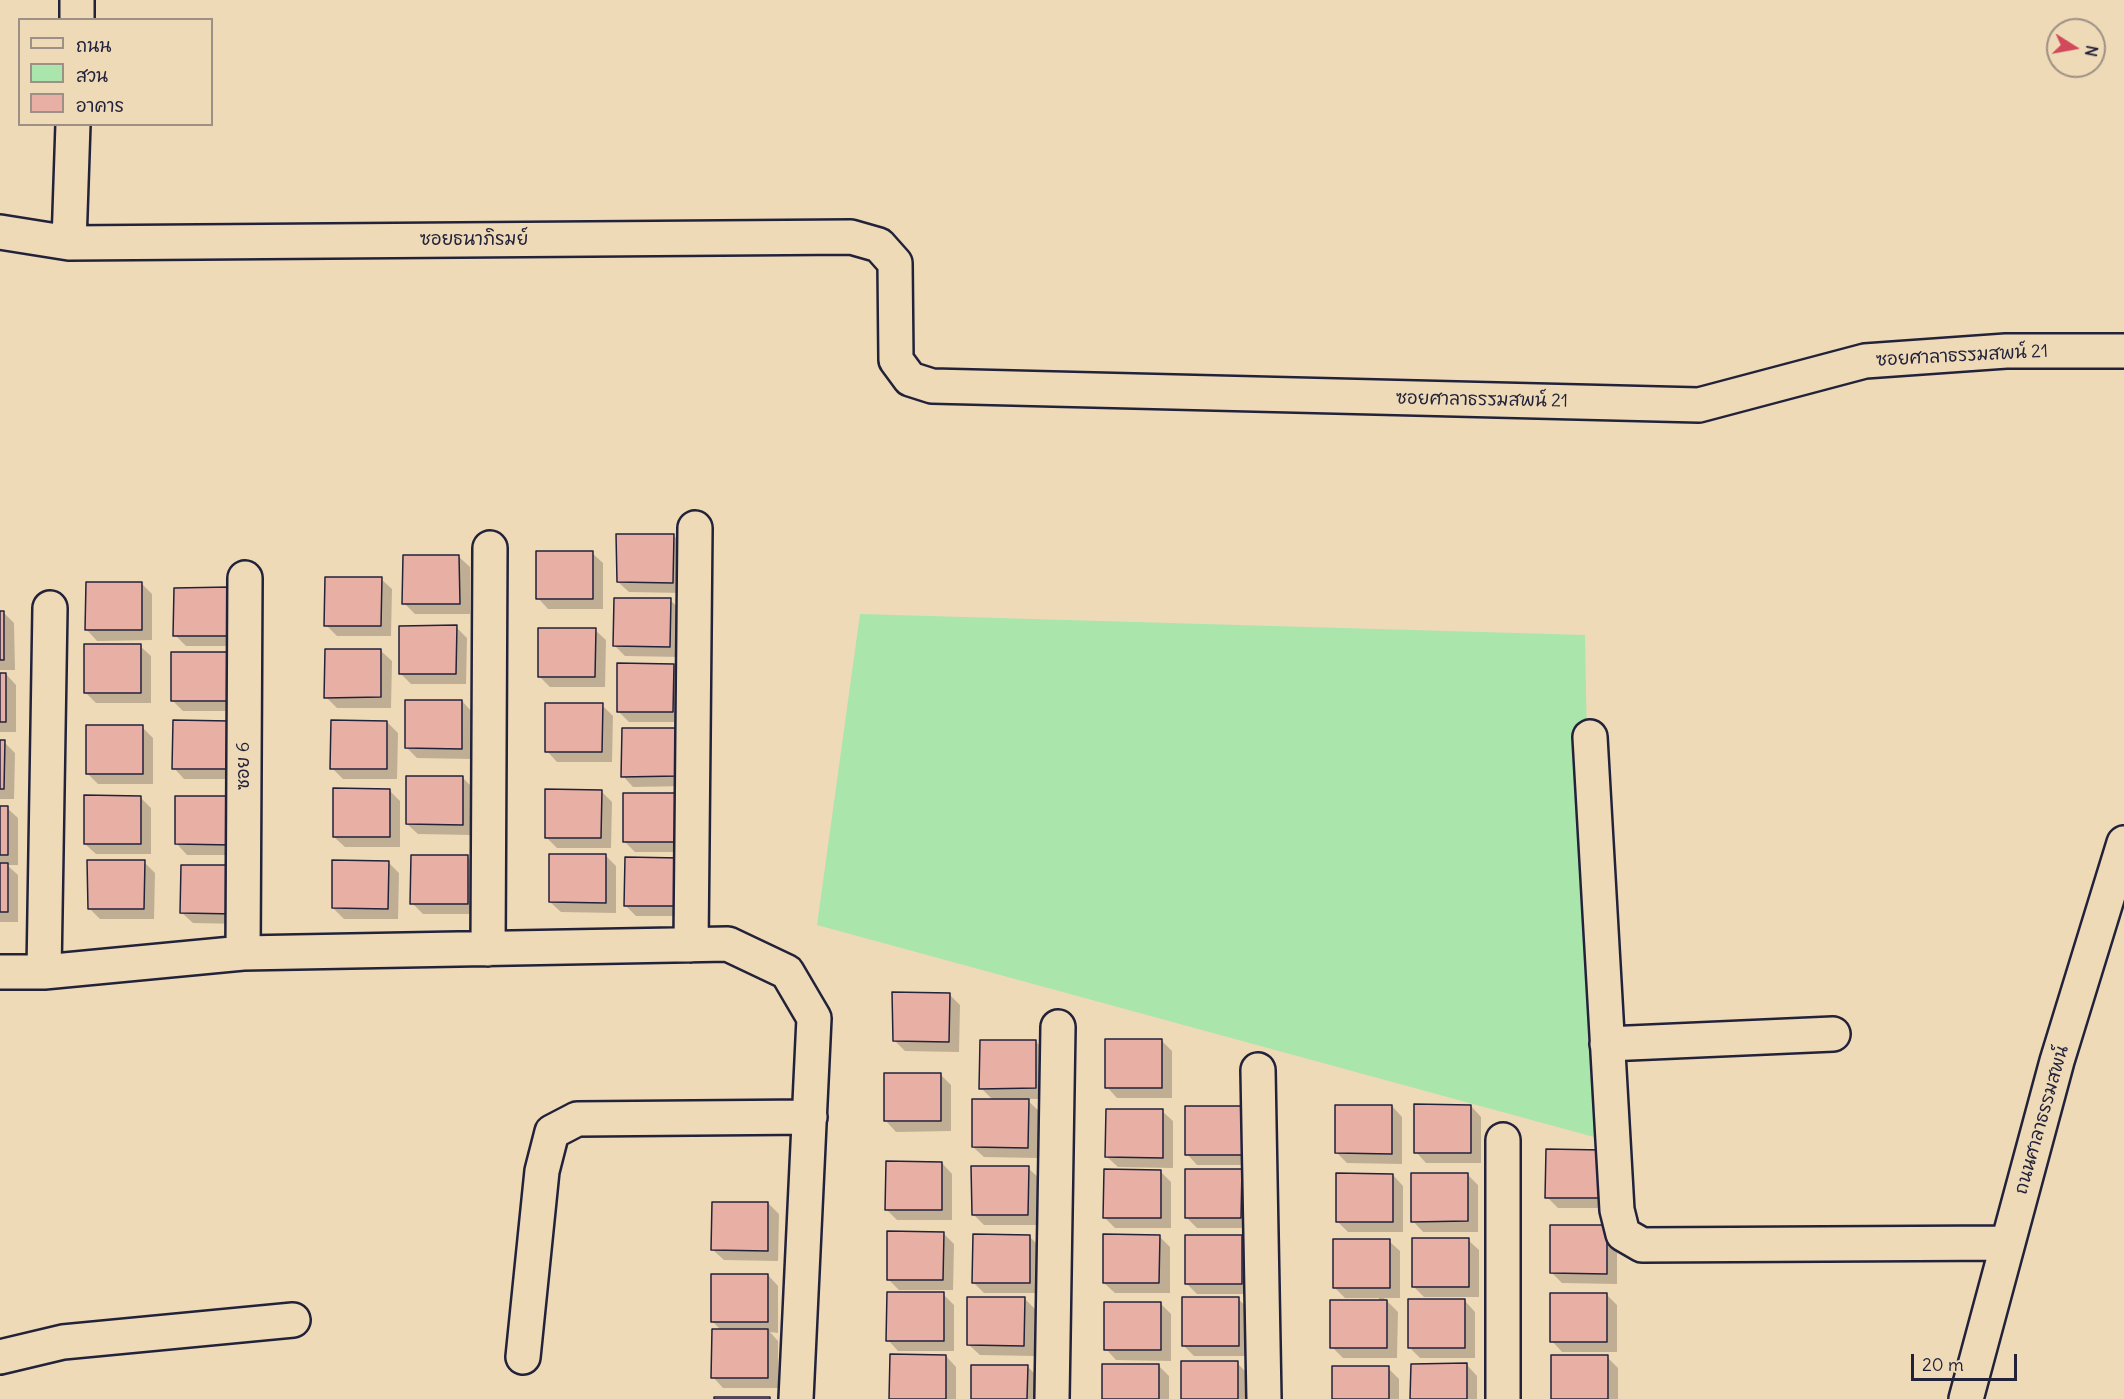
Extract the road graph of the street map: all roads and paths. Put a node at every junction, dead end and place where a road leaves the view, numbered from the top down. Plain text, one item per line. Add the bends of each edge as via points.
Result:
1 (77, 0) edge
2 (77, 18) edge
3 (73, 126) edge
4 (0, 232) edge
5 (69, 243) junction
6 (895, 309) joint
7 (2124, 351) edge
8 (695, 528) dead end
9 (490, 548) dead end
10 (246, 579) dead end
11 (50, 608) dead end
12 (1590, 737) dead end
13 (2124, 843) edge
14 (691, 945) junction
15 (488, 949) junction
16 (243, 953) junction
17 (0, 972) edge
18 (44, 972) junction
19 (1058, 1027) dead end
20 (1833, 1034) dead end
21 (1607, 1044) junction
22 (1258, 1070) dead end
23 (810, 1117) junction
24 (1503, 1140) dead end
25 (2007, 1243) junction
26 (293, 1320) dead end
27 (0, 1357) edge
28 (523, 1357) dead end
29 (796, 1399) edge
30 (1052, 1399) edge
31 (1264, 1399) edge
32 (1503, 1399) edge
33 (1966, 1399) edge

1 - 2 street
3 - 5 street
4 - 5 street, ซอยธนาภิรมย์
5 - 6 street, ซอยธนาภิรมย์ via 851,237 879,245 895,263
6 - 7 street, ซอยศาลาธรรมสพน์ 21 via 896,360 910,379 932,386 1699,405 1865,361 2006,351
8 - 14 street
9 - 15 street
10 - 16 street, ซอย 6
11 - 18 street
12 - 21 street
13 - 25 street, ถนนศาลาธรรมสพน์ via 2057,1061
14 - 15 street
14 - 23 street via 728,944 787,972 814,1018
15 - 16 street
16 - 18 street
17 - 18 street
19 - 30 street
20 - 21 street
21 - 25 street via 1617,1210 1623,1234 1642,1245
22 - 31 street
23 - 28 street via 578,1119 552,1132 542,1171
23 - 29 street
24 - 32 street
25 - 33 street, ถนนศาลาธรรมสพน์
26 - 27 street via 63,1342

